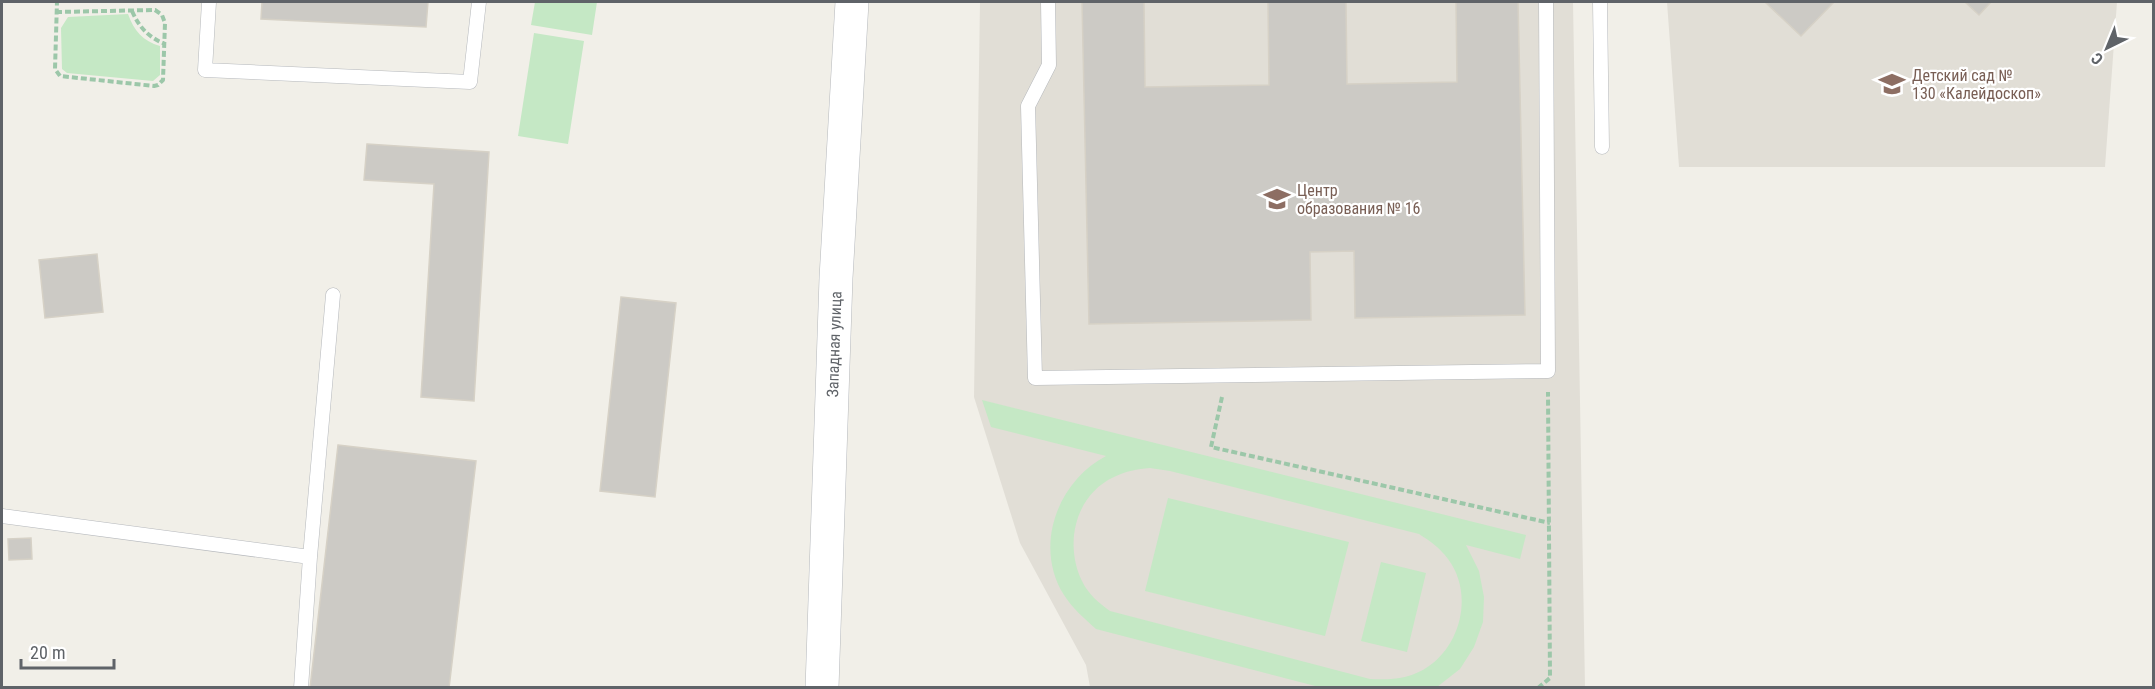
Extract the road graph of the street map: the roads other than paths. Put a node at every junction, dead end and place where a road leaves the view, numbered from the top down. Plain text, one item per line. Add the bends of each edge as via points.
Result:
1 (209, 2) edge
2 (479, 2) edge
3 (852, 2) edge
4 (1048, 2) edge
5 (1546, 2) edge
6 (1600, 2) edge
7 (1602, 147) dead end
8 (333, 295) dead end
9 (2, 516) edge
10 (310, 557) junction
11 (301, 687) edge
12 (822, 687) edge

1 - 2 lane via 206,70 470,82
3 - 12 street, Западная улица via 836,278
4 - 5 lane via 1050,65 1028,105 1035,378 1548,371
6 - 7 lane
8 - 10 lane
9 - 10 lane
10 - 11 lane

